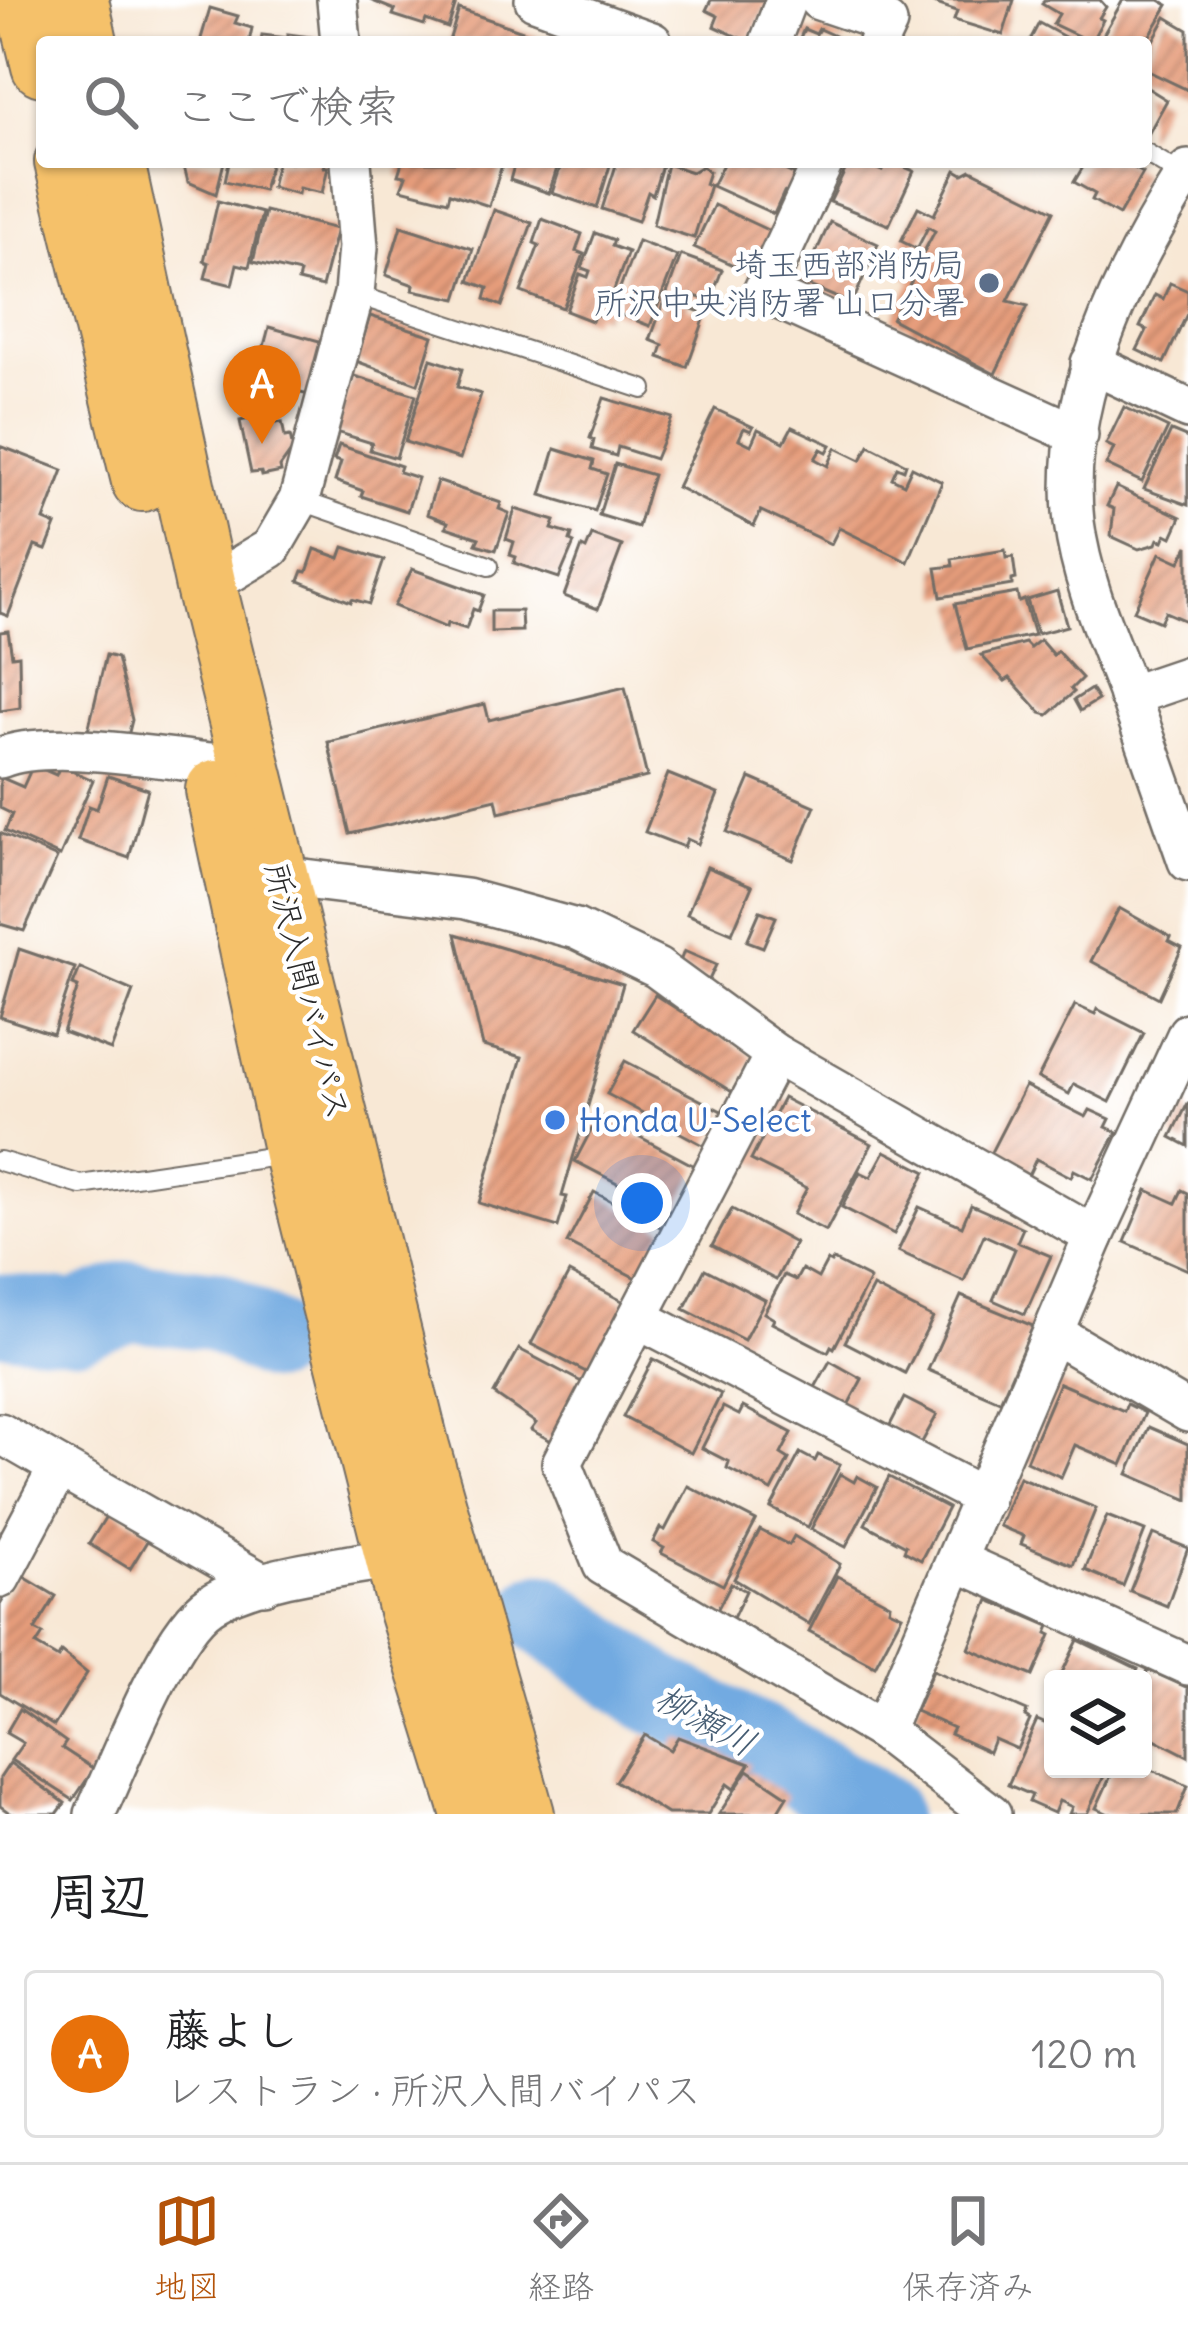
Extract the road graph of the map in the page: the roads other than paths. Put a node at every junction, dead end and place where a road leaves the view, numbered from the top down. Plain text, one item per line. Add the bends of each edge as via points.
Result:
1 (26, 0) edge
2 (78, 0) edge
3 (337, 0) edge
4 (535, 0) edge
5 (787, 0) edge
6 (819, 0) edge
7 (86, 36) edge
8 (340, 36) edge
9 (635, 36) edge
10 (772, 36) edge
11 (881, 36) edge
12 (36, 41) edge
13 (1152, 156) edge
14 (66, 168) edge
15 (115, 168) edge
16 (351, 168) edge
17 (820, 168) edge
18 (1186, 173) edge
19 (354, 294) junction
20 (1091, 363) junction
21 (643, 389) dead end
22 (1188, 409) edge
23 (1078, 436) junction
24 (298, 500) junction
25 (489, 566) dead end
26 (206, 587) junction
27 (1188, 676) edge
28 (1129, 696) junction
29 (0, 758) edge
30 (210, 763) junction
31 (1188, 862) edge
32 (280, 876) junction
33 (1188, 1033) edge
34 (775, 1054) junction
35 (294, 1154) junction
36 (0, 1161) edge
37 (1094, 1236) junction
38 (638, 1318) junction
39 (1055, 1334) junction
40 (1188, 1412) edge
41 (0, 1433) edge
42 (58, 1467) junction
43 (984, 1498) junction
44 (422, 1552) junction
45 (957, 1561) junction
46 (0, 1578) edge
47 (264, 1585) junction
48 (1188, 1665) edge
49 (883, 1731) junction
50 (95, 1814) edge
51 (472, 1814) edge
52 (524, 1814) edge
53 (991, 1814) edge

1 - 12 main road
2 - 7 main road
3 - 8 street
4 - 9 street
5 - 10 street
6 - 11 street via 887,22
13 - 18 lane
14 - 30 main road, 所沢入間バイパス
15 - 26 main road, 所沢入間バイパス
16 - 19 street
17 - 23 street via 763,292
18 - 20 street
19 - 21 lane
19 - 24 street
20 - 22 street
20 - 23 street
23 - 28 street via 1074,520 1084,576
24 - 25 lane
24 - 26 street via 271,548
26 - 32 main road, 所沢入間バイパス
27 - 28 street
28 - 31 street
29 - 30 street via 82,751
30 - 35 main road, 所沢入間バイパス
32 - 34 street via 466,899 576,929 656,968
32 - 44 main road, 所沢入間バイパス via 419,1447
33 - 37 street
34 - 37 street
34 - 38 street
35 - 36 lane via 81,1185
35 - 44 main road, 所沢入間バイパス
37 - 39 street
38 - 43 street
38 - 49 street via 562,1463 603,1565
39 - 40 street
39 - 43 street
41 - 42 street
42 - 46 street
42 - 47 street
43 - 45 street
44 - 47 street
44 - 51 main road, 所沢入間バイパス
44 - 52 main road, 所沢入間バイパス
45 - 48 street
45 - 49 street
47 - 50 street via 212,1603 191,1620
49 - 53 street

